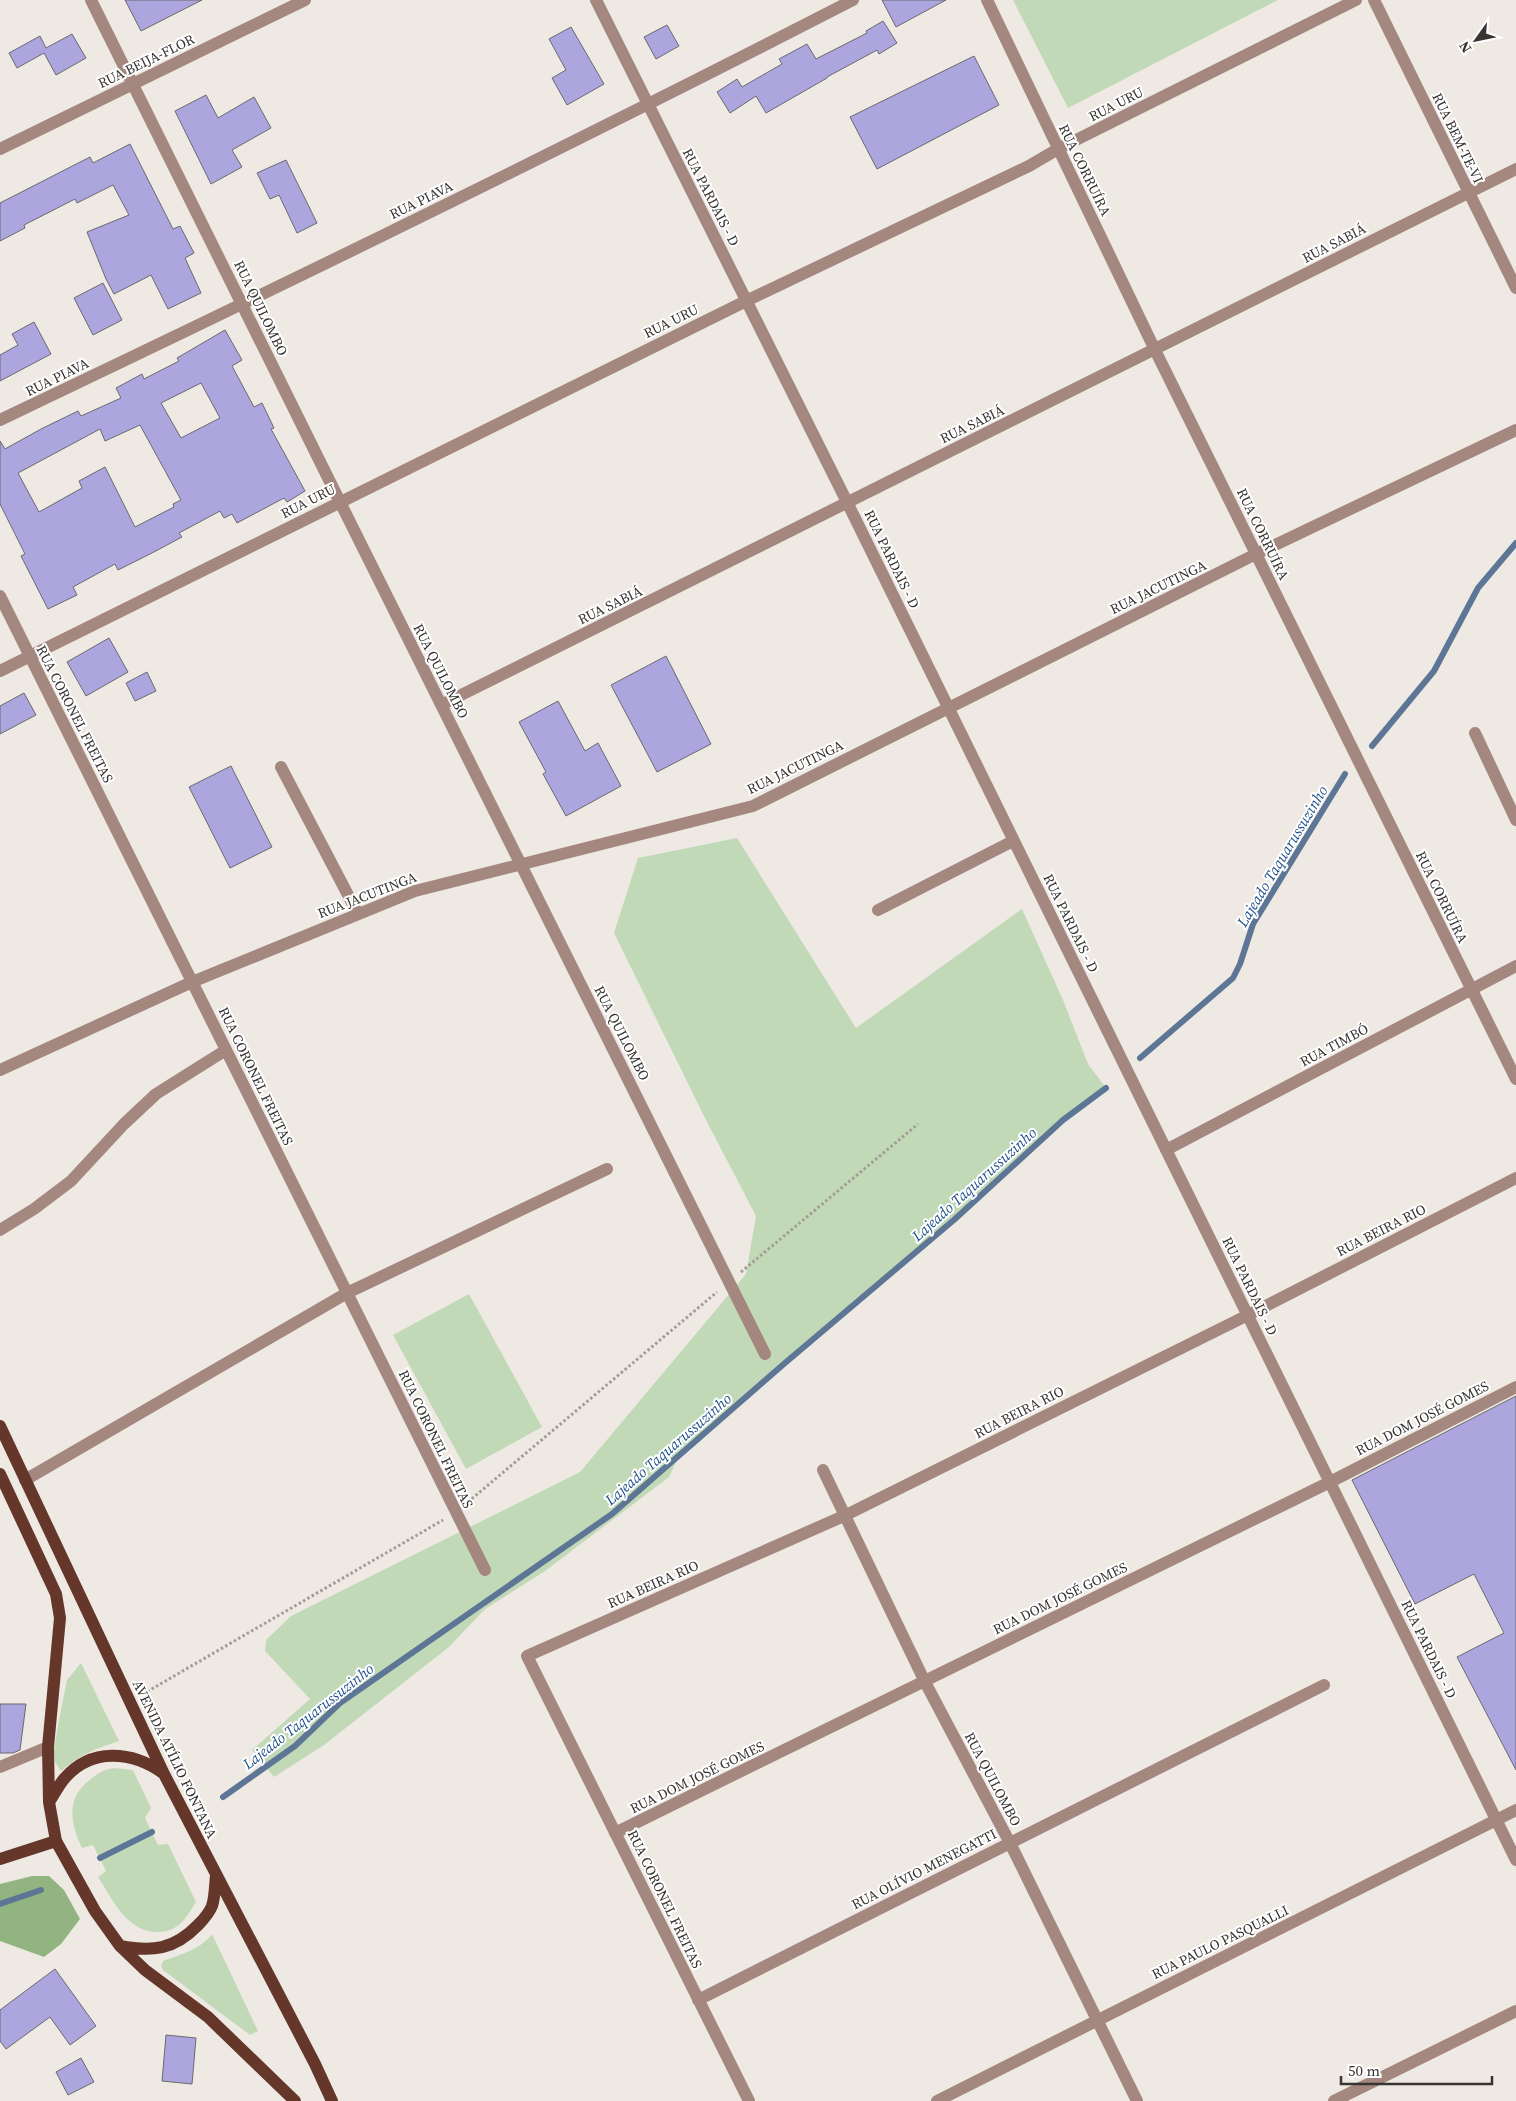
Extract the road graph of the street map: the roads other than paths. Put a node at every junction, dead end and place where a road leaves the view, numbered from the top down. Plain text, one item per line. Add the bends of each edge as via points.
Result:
1 (92, 0) edge
2 (305, 0) edge
3 (596, 0) edge
4 (987, 0) edge
5 (1356, 0) edge
6 (1374, 0) edge
7 (850, 1) edge
8 (132, 84) junction
9 (648, 105) junction
10 (0, 149) edge
11 (1058, 149) junction
12 (1516, 169) edge
13 (1468, 192) junction
14 (1516, 288) edge
15 (746, 300) junction
16 (242, 305) junction
17 (1155, 350) junction
18 (0, 420) edge
19 (1516, 430) edge
20 (340, 502) junction
21 (847, 502) junction
22 (1256, 554) junction
23 (0, 596) edge
24 (30, 656) junction
25 (0, 671) edge
26 (441, 705) junction
27 (947, 708) junction
28 (1475, 733) dead end
29 (281, 767) dead end
30 (1516, 820) edge
31 (1013, 841) junction
32 (521, 864) junction
33 (878, 910) dead end
34 (358, 914) junction
35 (1516, 966) edge
36 (192, 982) junction
37 (1471, 989) junction
38 (226, 1050) junction
39 (0, 1070) edge
40 (1516, 1079) edge
41 (1166, 1150) junction
42 (607, 1170) dead end
43 (1516, 1178) edge
44 (0, 1230) edge
45 (347, 1293) junction
46 (1248, 1315) junction
47 (765, 1354) dead end
48 (1516, 1387) edge
49 (0, 1426) edge
50 (823, 1470) dead end
51 (0, 1474) edge
52 (26, 1480) junction
53 (1330, 1482) junction
54 (846, 1516) junction
55 (485, 1570) dead end
56 (528, 1656) joint
57 (925, 1682) junction
58 (1324, 1685) dead end
59 (48, 1747) junction
60 (0, 1767) edge
61 (164, 1774) junction
62 (49, 1802) junction
63 (1516, 1810) edge
64 (1496, 1820) junction
65 (616, 1833) junction
66 (56, 1841) junction
67 (1010, 1842) junction
68 (0, 1859) edge
69 (1516, 1860) edge
70 (216, 1875) junction
71 (120, 1946) junction
72 (698, 2000) junction
73 (1516, 2011) edge
74 (1096, 2020) junction
75 (295, 2101) edge
76 (332, 2101) edge
77 (749, 2101) edge
78 (937, 2101) edge
79 (1137, 2101) edge
80 (1334, 2101) edge

1 - 8 street, RUA QUILOMBO
2 - 8 street, RUA BEIJA-FLOR
3 - 9 street, RUA PARDAIS - D
4 - 11 street, RUA CORRUÍRA
5 - 11 street, RUA URU
6 - 13 street, RUA BEM-TE-VI
7 - 9 street, RUA PIAVA
8 - 10 street, RUA BEIJA-FLOR
8 - 16 street, RUA QUILOMBO
9 - 15 street, RUA PARDAIS - D
9 - 16 street, RUA PIAVA
11 - 15 street, RUA URU via 1029,166
11 - 17 street, RUA CORRUÍRA
12 - 13 street, RUA SABIÁ
13 - 14 street, RUA BEM-TE-VI
13 - 17 street, RUA SABIÁ
15 - 20 street, RUA URU
15 - 21 street, RUA PARDAIS - D
16 - 18 street, RUA PIAVA
16 - 20 street, RUA QUILOMBO
17 - 21 street, RUA SABIÁ
17 - 22 street, RUA CORRUÍRA
19 - 22 street, RUA JACUTINGA
20 - 24 street, RUA URU
20 - 26 street, RUA QUILOMBO
21 - 26 street, RUA SABIÁ
21 - 27 street, RUA PARDAIS - D
22 - 27 street, RUA JACUTINGA
22 - 37 street, RUA CORRUÍRA
23 - 24 street, RUA CORONEL FREITAS
24 - 25 street, RUA URU
24 - 36 street, RUA CORONEL FREITAS
26 - 32 street, RUA QUILOMBO
27 - 31 street, RUA PARDAIS - D
27 - 32 street, RUA JACUTINGA via 753,806
28 - 30 street
29 - 34 street
31 - 33 street
31 - 41 street, RUA PARDAIS - D
32 - 34 street, RUA JACUTINGA via 414,891
32 - 47 street, RUA QUILOMBO
34 - 36 street, RUA JACUTINGA
35 - 37 street, RUA TIMBÓ
36 - 38 street, RUA CORONEL FREITAS
36 - 39 street, RUA JACUTINGA
37 - 40 street, RUA CORRUÍRA
37 - 41 street, RUA TIMBÓ
38 - 44 street via 156,1094 71,1181
38 - 45 street, RUA CORONEL FREITAS
41 - 46 street, RUA PARDAIS - D
42 - 45 street
43 - 46 street, RUA BEIRA RIO
45 - 52 street
45 - 55 street, RUA CORONEL FREITAS
46 - 53 street, RUA PARDAIS - D
46 - 54 street, RUA BEIRA RIO
48 - 53 street, RUA DOM JOSÉ GOMES
49 - 52 main road, AVENIDA ATÍLIO FONTANA
50 - 54 street, RUA QUILOMBO
51 - 59 main road via 56,1594 60,1618
52 - 61 main road, AVENIDA ATÍLIO FONTANA
53 - 57 street, RUA DOM JOSÉ GOMES
53 - 64 street, RUA PARDAIS - D
54 - 56 street, RUA BEIRA RIO
54 - 57 street, RUA QUILOMBO
56 - 65 street, RUA CORONEL FREITAS
57 - 65 street, RUA DOM JOSÉ GOMES
57 - 67 street, RUA QUILOMBO
58 - 67 street, RUA OLÍVIO MENEGATTI
59 - 60 street
59 - 62 main road
61 - 62 main road via 133,1757 99,1757 68,1775
61 - 70 main road, AVENIDA ATÍLIO FONTANA
62 - 66 main road
63 - 64 street, RUA PAULO PASQUALLI
64 - 69 street, RUA PARDAIS - D
64 - 74 street, RUA PAULO PASQUALLI
65 - 72 street, RUA CORONEL FREITAS
66 - 68 main road
66 - 71 main road via 95,1912
67 - 72 street, RUA OLÍVIO MENEGATTI
67 - 74 street, RUA QUILOMBO
70 - 71 main road via 212,1907 186,1937 165,1948 141,1950
70 - 76 main road, AVENIDA ATÍLIO FONTANA
71 - 75 main road via 145,1970 208,2017
72 - 77 street, RUA CORONEL FREITAS
73 - 80 street
74 - 78 street, RUA PAULO PASQUALLI
74 - 79 street, RUA QUILOMBO

